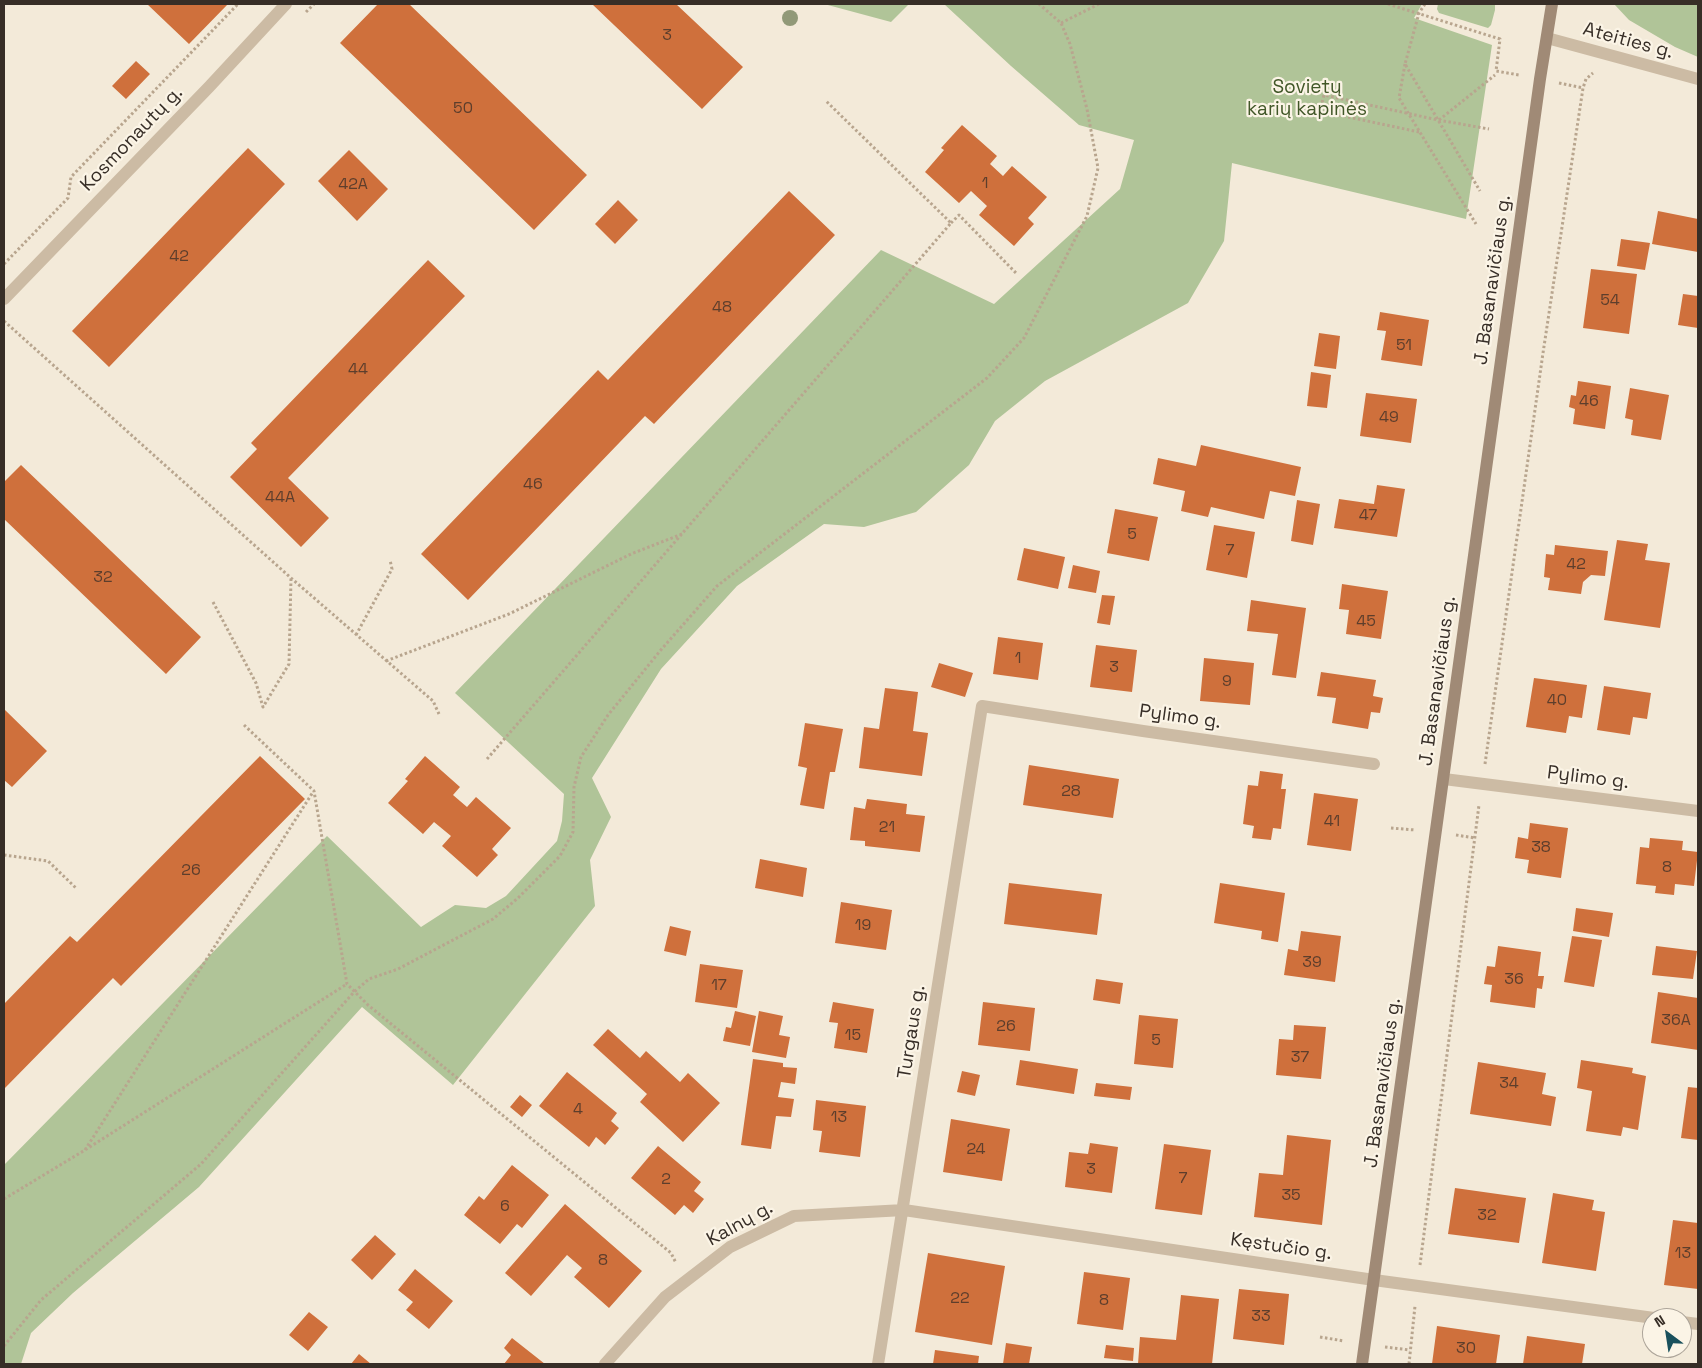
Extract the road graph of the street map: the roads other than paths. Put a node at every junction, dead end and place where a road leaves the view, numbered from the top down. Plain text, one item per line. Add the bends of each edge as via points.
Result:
1 (286, 4) edge
2 (1552, 4) edge
3 (1547, 38) junction
4 (1698, 79) edge
5 (4, 299) edge
6 (982, 706) joint
7 (1374, 764) dead end
8 (1444, 779) junction
9 (1698, 811) edge
10 (904, 1210) junction
11 (1374, 1280) junction
12 (1642, 1316) edge
13 (605, 1364) edge
14 (878, 1364) edge
15 (1362, 1364) edge

1 - 5 street, Kosmonautų g.
2 - 3 main road, J. Basanavičiaus g.
3 - 4 street, Ateities g.
3 - 8 main road, J. Basanavičiaus g.
6 - 7 street, Pylimo g.
6 - 10 street, Turgaus g.
8 - 9 street, Pylimo g.
8 - 11 main road, J. Basanavičiaus g.
10 - 11 street, Kęstučio g.
10 - 13 street, Kalnų g. via 794,1216 730,1247 665,1297
10 - 14 street, Turgaus g.
11 - 12 street, Kęstučio g.
11 - 15 main road, J. Basanavičiaus g.

